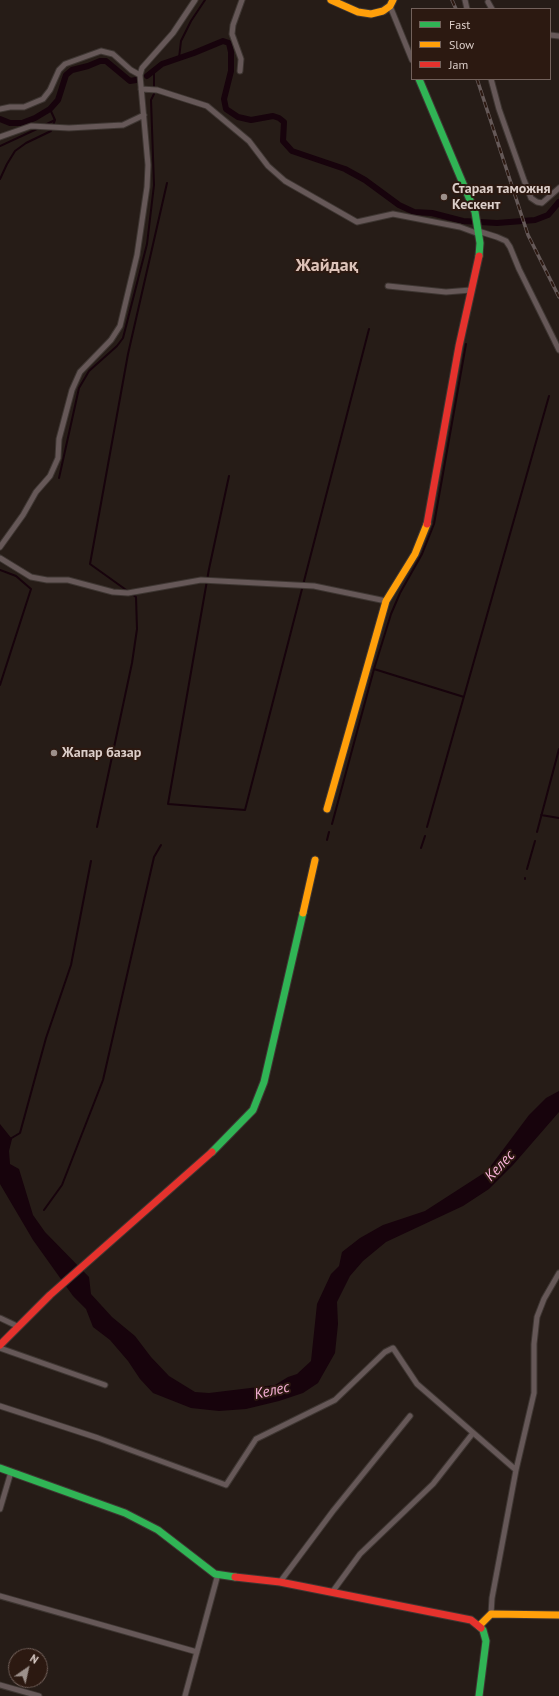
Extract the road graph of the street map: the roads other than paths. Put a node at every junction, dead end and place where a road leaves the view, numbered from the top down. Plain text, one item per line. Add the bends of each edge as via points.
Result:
1 (195, 0) edge
2 (242, 0) edge
3 (331, 0) edge
4 (488, 2) dead end
5 (391, 3) edge
6 (491, 8) edge
7 (411, 57) edge
8 (240, 71) dead end
9 (140, 75) junction
10 (419, 80) edge
11 (491, 80) edge
12 (141, 89) junction
13 (0, 109) edge
14 (144, 115) junction
15 (0, 137) edge
16 (559, 188) edge
17 (478, 230) junction
18 (388, 286) dead end
19 (472, 290) junction
20 (559, 350) edge
21 (0, 547) edge
22 (0, 558) edge
23 (386, 601) junction
24 (327, 809) dead end
25 (315, 860) dead end
26 (559, 1273) edge
27 (0, 1318) edge
28 (17, 1326) junction
29 (0, 1345) edge
30 (0, 1348) edge
31 (105, 1385) dead end
32 (0, 1406) edge
33 (410, 1416) dead end
34 (473, 1434) junction
35 (0, 1468) edge
36 (516, 1470) junction
37 (11, 1472) junction
38 (0, 1509) edge
39 (218, 1574) junction
40 (280, 1582) junction
41 (333, 1591) junction
42 (0, 1596) edge
43 (490, 1614) junction
44 (559, 1615) edge
45 (479, 1626) junction
46 (197, 1652) junction
47 (0, 1685) edge
48 (39, 1696) edge
49 (185, 1696) edge
50 (479, 1696) edge

1 - 9 street via 173,33 142,68
2 - 8 street via 232,34 241,58
3 - 5 street via 358,12 371,14 383,11
4 - 6 street
5 - 7 street
9 - 12 street
9 - 13 street via 113,54 101,51 65,64 42,99 24,107
10 - 17 street via 475,212
11 - 16 street via 531,198 537,202 545,202
12 - 14 street
12 - 17 street via 154,90 207,106 249,142 268,166 285,181 357,222 393,214
14 - 15 street via 124,125 69,128 31,126
14 - 21 street via 147,187 137,255 120,326 80,372 72,390 59,439 58,458 50,476 36,492
17 - 19 street via 480,253
17 - 20 street via 506,241
18 - 19 street via 446,292
19 - 23 street via 459,346 429,520 415,554
22 - 23 street via 31,577 68,580 113,592 128,593 201,580 314,586
23 - 24 street
25 - 28 street via 264,1082 253,1110 214,1150
26 - 36 street via 537,1317 534,1393
27 - 28 street
28 - 29 street
30 - 31 street
32 - 34 street via 98,1438 226,1485 256,1440 335,1400 385,1352 393,1348 417,1384
33 - 40 street via 333,1510
34 - 36 street
34 - 41 street via 433,1484 360,1554
35 - 37 street
36 - 43 street
37 - 38 street
37 - 39 street via 125,1513 158,1530
39 - 40 street
39 - 46 street
40 - 41 street
41 - 45 street via 466,1618
42 - 46 street
43 - 44 street
43 - 45 street
45 - 50 street via 485,1635 486,1646
46 - 49 street
47 - 48 street

